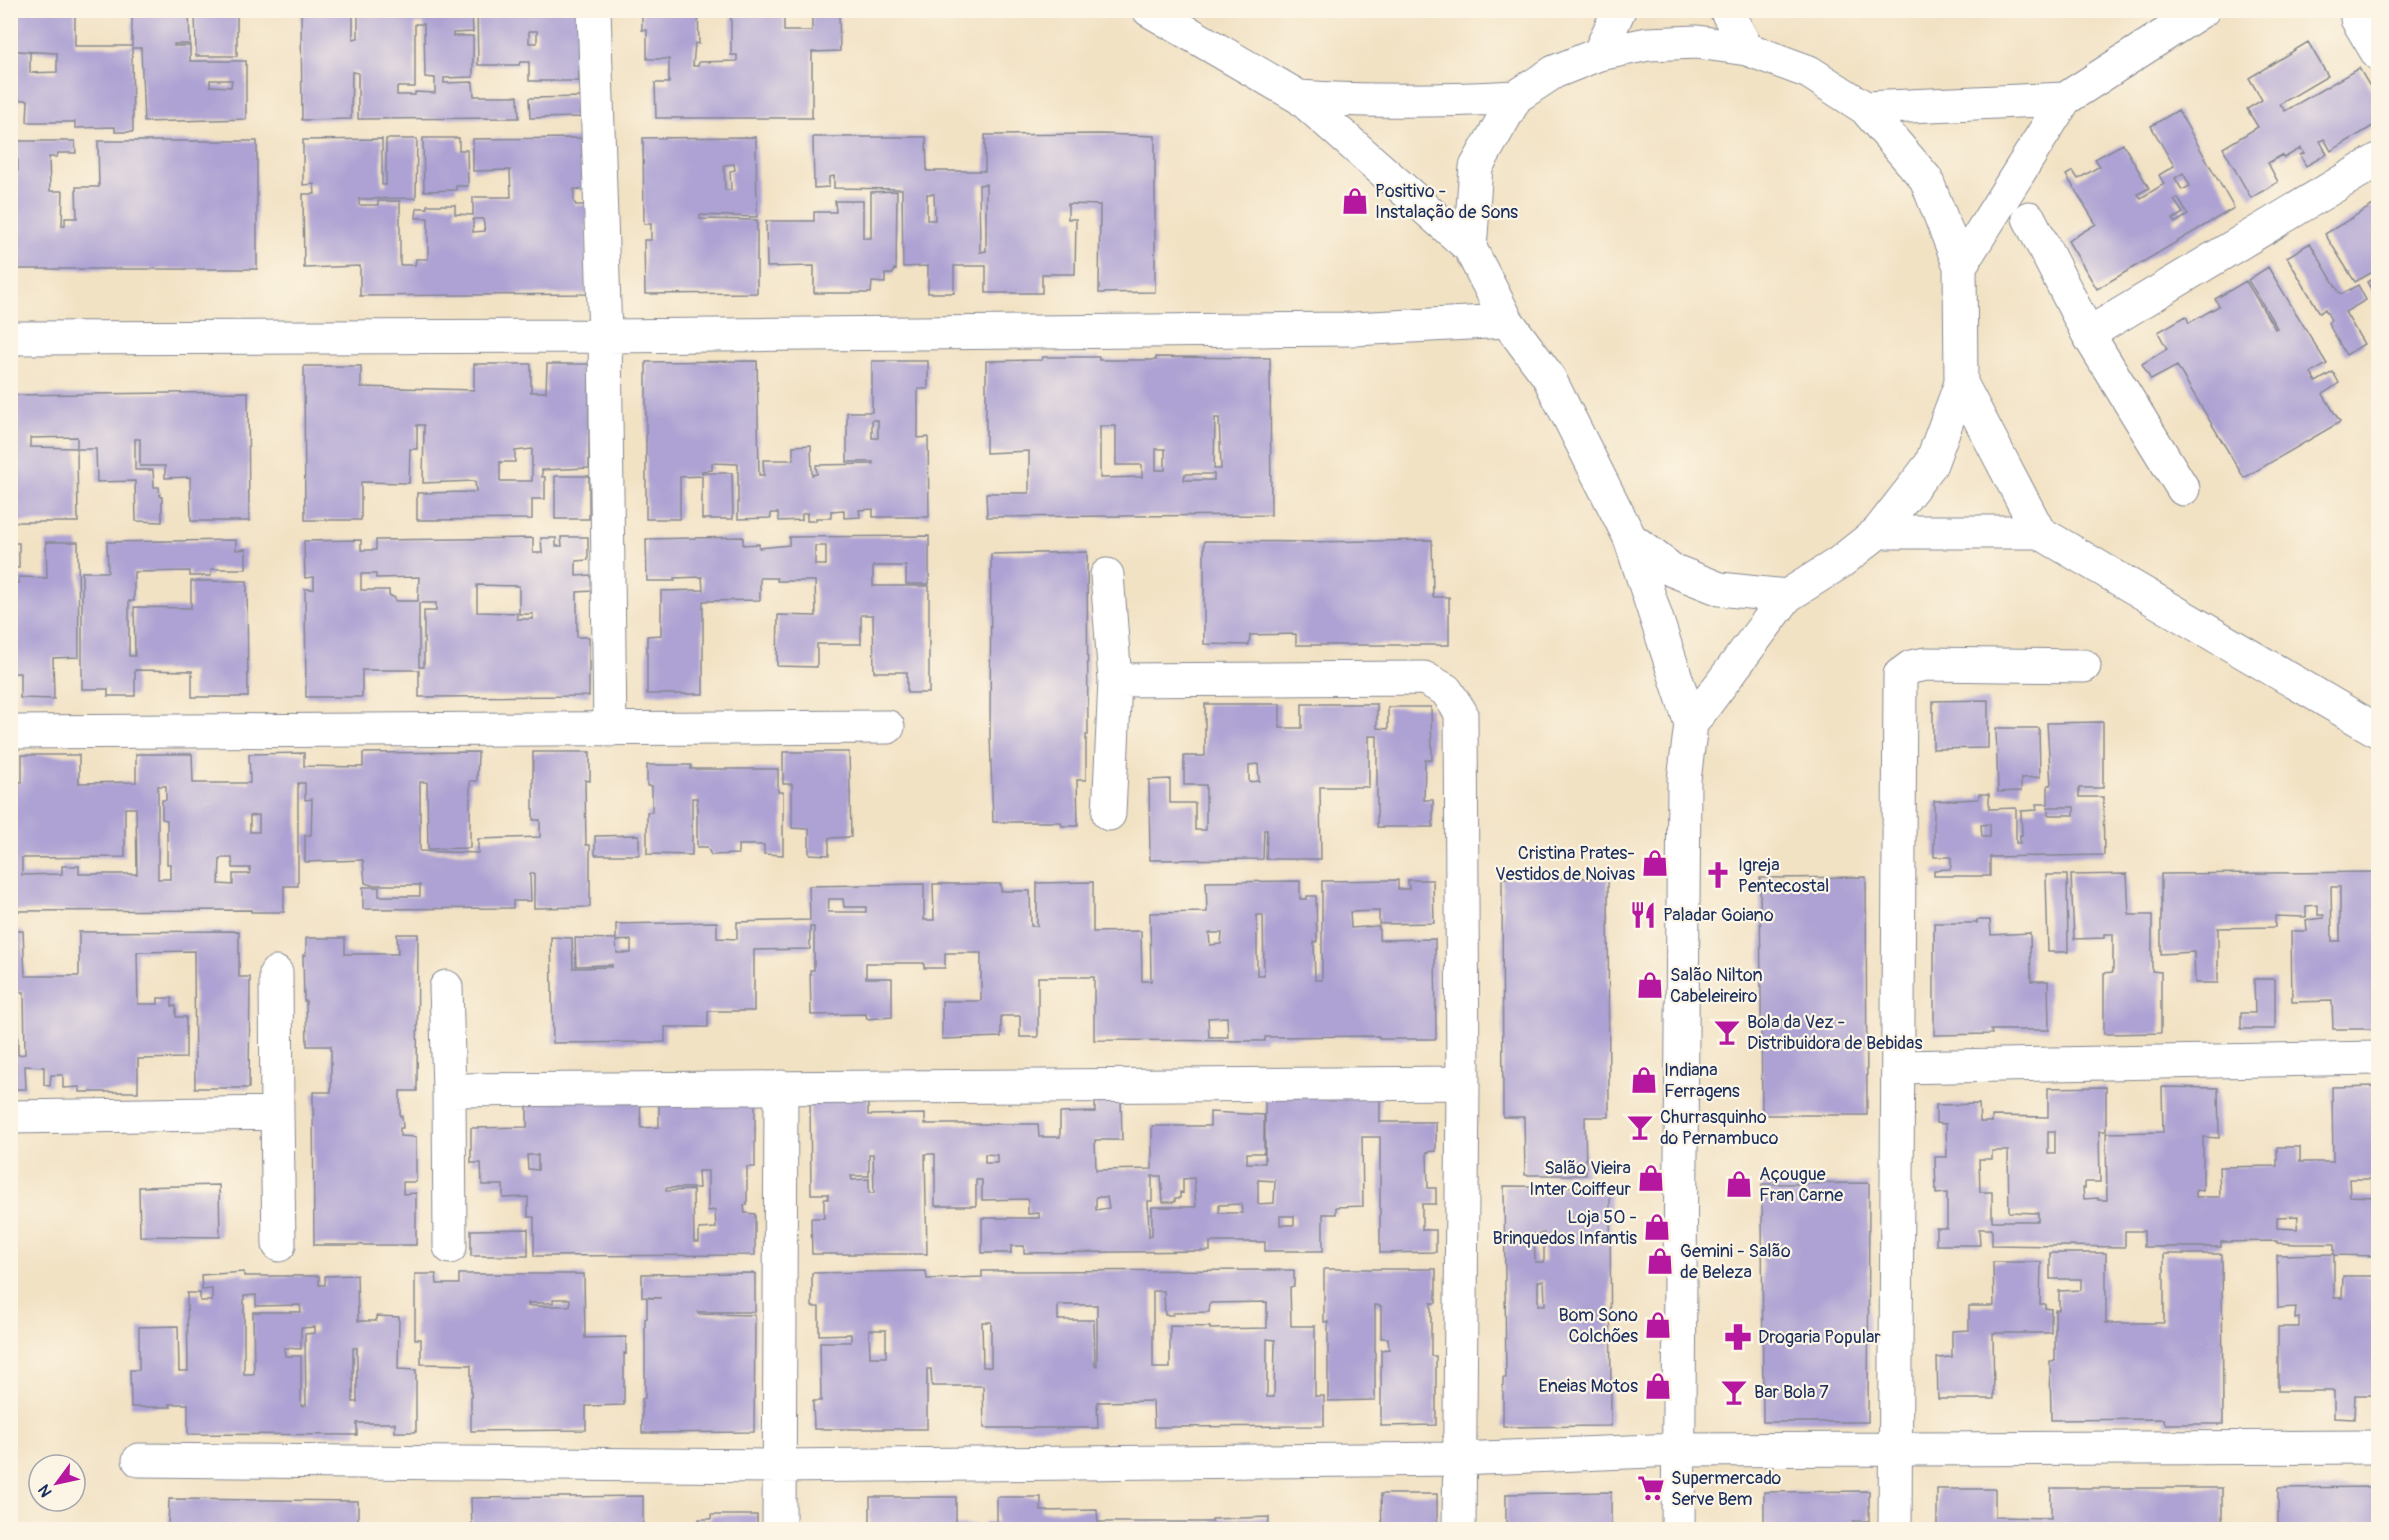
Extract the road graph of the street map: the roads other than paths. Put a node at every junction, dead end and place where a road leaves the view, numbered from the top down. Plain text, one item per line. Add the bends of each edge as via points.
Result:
1 (594, 10) edge
2 (1149, 10) edge
3 (1619, 10) edge
4 (1726, 10) edge
5 (2203, 10) edge
6 (2357, 19) dead end
7 (1747, 49) junction
8 (1599, 54) junction
9 (2379, 54) edge
10 (1299, 97) junction
11 (1516, 97) junction
12 (2066, 99) junction
13 (1865, 108) junction
14 (2379, 160) edge
15 (2029, 218) dead end
16 (1470, 248) junction
17 (1960, 266) junction
18 (1507, 321) junction
19 (2088, 334) junction
20 (605, 336) junction
21 (10, 338) edge
22 (1961, 382) junction
23 (2183, 489) dead end
24 (1878, 532) junction
25 (2039, 532) junction
26 (1630, 538) junction
27 (1107, 575) dead end
28 (1786, 596) junction
29 (2084, 666) dead end
30 (1115, 680) junction
31 (1691, 724) junction
32 (888, 727) dead end
33 (610, 730) junction
34 (2379, 731) edge
35 (10, 732) edge
36 (1109, 814) dead end
37 (276, 973) dead end
38 (446, 987) dead end
39 (2379, 1058) edge
40 (1898, 1067) junction
41 (1463, 1083) junction
42 (781, 1087) junction
43 (449, 1090) junction
44 (277, 1113) junction
45 (10, 1117) edge
46 (279, 1245) dead end
47 (450, 1247) dead end
48 (2379, 1447) edge
49 (1677, 1450) junction
50 (1894, 1450) junction
51 (1458, 1459) junction
52 (139, 1460) dead end
53 (779, 1466) junction
54 (779, 1530) edge
55 (1459, 1530) edge
56 (1678, 1530) edge
57 (1895, 1530) edge

1 - 20 street
2 - 10 street
3 - 8 street
4 - 7 street
5 - 12 street
6 - 9 street
7 - 8 street via 1697,42 1648,44
7 - 13 street via 1809,72
8 - 11 street via 1554,72
10 - 11 street via 1433,102
10 - 16 street
11 - 16 street via 1476,167
12 - 13 street
12 - 17 street
13 - 17 street via 1926,179
14 - 19 street
15 - 19 street
16 - 18 street
17 - 22 street
18 - 20 street via 1354,329
18 - 26 street via 1548,376
19 - 23 street
20 - 21 street
20 - 33 street
22 - 24 street via 1931,464
22 - 25 street
24 - 25 street
24 - 28 street via 1839,563
25 - 34 street
26 - 28 street via 1672,570 1720,589
26 - 31 street
27 - 30 street
28 - 31 street
29 - 40 street via 1926,664 1900,675
30 - 36 street
30 - 41 street via 1424,678 1446,690 1461,713
31 - 49 street via 1684,780
32 - 33 street
33 - 35 street
37 - 44 street
38 - 43 street
39 - 40 street
40 - 50 street
41 - 42 street
41 - 51 street
42 - 43 street
42 - 53 street
43 - 47 street
44 - 45 street
44 - 46 street
48 - 50 street
49 - 50 street
49 - 51 street
49 - 56 street
50 - 57 street
51 - 53 street
51 - 55 street
52 - 53 street
53 - 54 street

